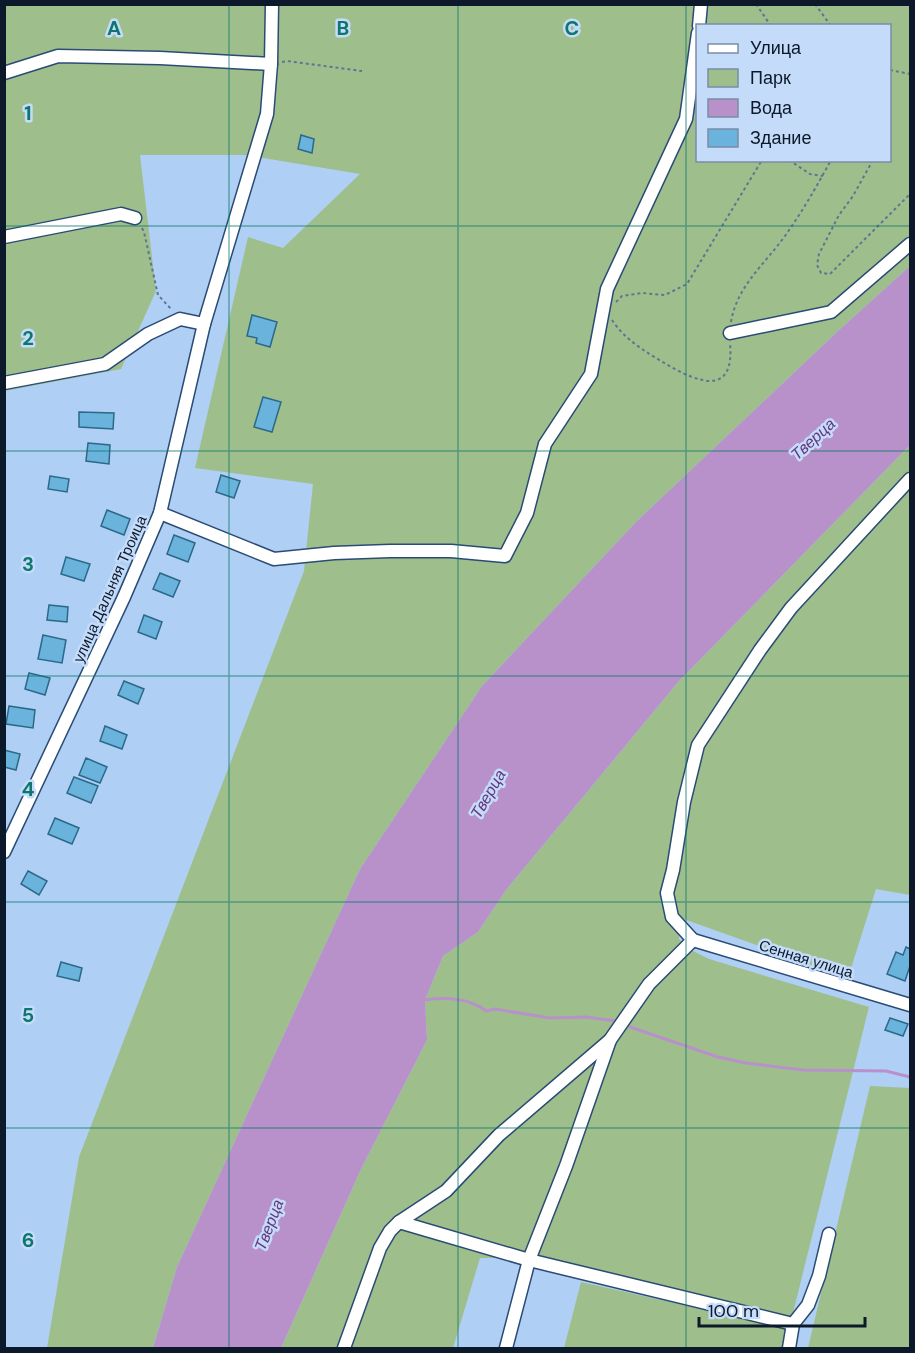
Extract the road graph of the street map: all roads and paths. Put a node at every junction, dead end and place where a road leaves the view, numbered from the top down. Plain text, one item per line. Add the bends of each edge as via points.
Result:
1 (272, 4) edge
2 (701, 4) edge
3 (756, 4) edge
4 (815, 4) edge
5 (699, 24) edge
6 (770, 24) edge
7 (830, 24) edge
8 (696, 47) edge
9 (271, 64) junction
10 (891, 70) edge
11 (362, 71) dead end
12 (4, 73) edge
13 (910, 74) edge
14 (761, 162) edge
15 (792, 162) edge
16 (830, 162) edge
17 (872, 162) edge
18 (823, 176) junction
19 (910, 194) edge
20 (135, 218) joint
21 (4, 237) edge
22 (910, 244) edge
23 (611, 307) dead end
24 (611, 318) dead end
25 (180, 319) junction
26 (204, 324) junction
27 (730, 333) junction
28 (4, 383) edge
29 (910, 479) edge
30 (160, 513) junction
31 (4, 852) edge
32 (693, 940) junction
33 (910, 1005) edge
34 (610, 1040) junction
35 (399, 1222) junction
36 (829, 1234) dead end
37 (530, 1260) junction
38 (793, 1324) junction
39 (344, 1348) edge
40 (506, 1348) edge
41 (789, 1348) edge

1 - 9 street, улица Дальняя Троица
2 - 5 street
3 - 6 path
4 - 7 path
8 - 30 street via 686,119 607,289 591,374 546,444 526,513 505,556 390,551 274,559
9 - 11 path via 287,61
9 - 12 street via 58,56
9 - 26 street, улица Дальняя Троица via 267,114
10 - 13 path
14 - 23 path via 687,284 665,295 622,296
15 - 18 path via 810,174
16 - 18 path
17 - 19 path via 819,254 817,265 821,273 830,274
18 - 27 path via 784,238 741,291
20 - 21 street via 121,214
20 - 25 path via 144,232 158,296
22 - 27 street via 831,312
24 - 27 path via 641,349 701,382 715,381 725,374 731,350
25 - 26 street
25 - 28 street via 148,334 105,364
26 - 30 street, улица Дальняя Троица
29 - 32 street via 791,608 698,746 667,893 672,917
30 - 31 street, улица Дальняя Троица
32 - 33 street, Сенная улица
32 - 34 street via 649,984
34 - 35 street via 499,1135 446,1191
34 - 37 street
35 - 37 street
35 - 39 street via 380,1248
36 - 38 street via 808,1305
37 - 38 street
37 - 40 street
38 - 41 street

